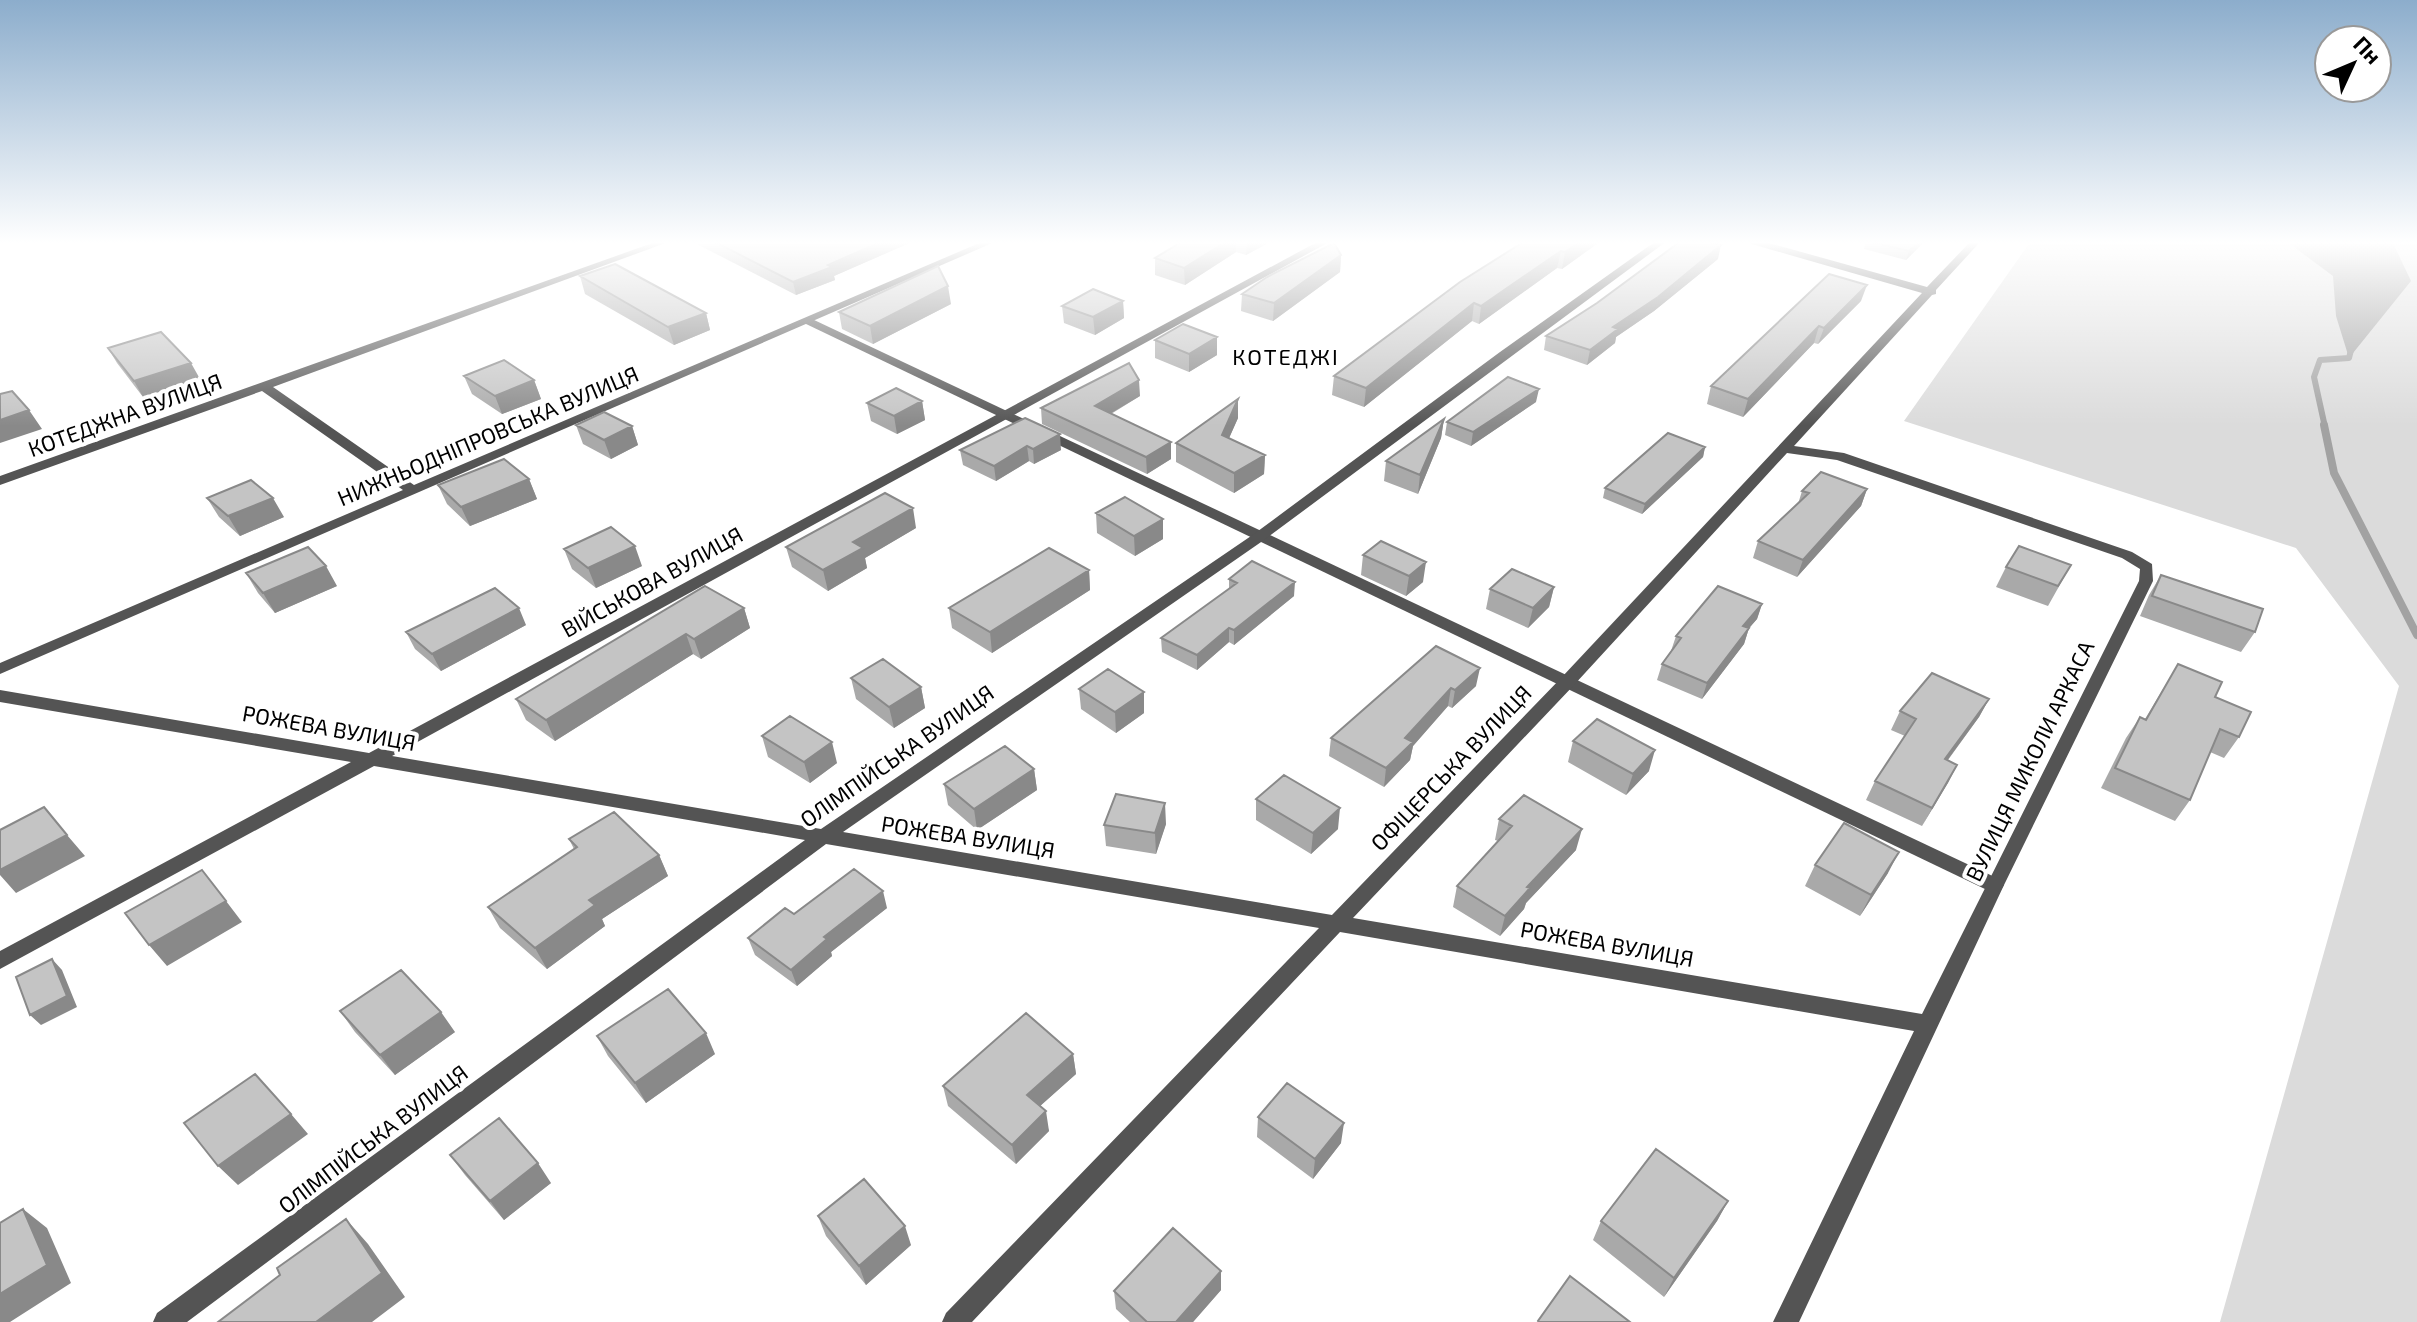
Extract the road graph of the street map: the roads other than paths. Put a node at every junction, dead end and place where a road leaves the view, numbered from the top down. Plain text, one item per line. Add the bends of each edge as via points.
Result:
1 (495, 303) edge
2 (850, 303) edge
3 (1211, 303) edge
4 (1578, 303) edge
5 (1922, 303) edge
6 (808, 321) junction
7 (264, 386) junction
8 (1003, 414) junction
9 (1783, 448) junction
10 (0, 481) edge
11 (411, 489) junction
12 (1259, 537) junction
13 (0, 669) edge
14 (1568, 681) junction
15 (0, 696) edge
16 (375, 760) junction
17 (822, 837) junction
18 (1994, 885) junction
19 (1336, 922) junction
20 (0, 961) edge
21 (1928, 1024) junction
22 (166, 1322) edge
23 (955, 1322) edge
24 (1786, 1322) edge

1 - 7 street, КОТЕДЖНА ВУЛИЦЯ
2 - 6 street, НИЖНЬОДНІПРОВСЬКА ВУЛИЦЯ
3 - 8 street, ВІЙСЬКОВА ВУЛИЦЯ
4 - 12 street, ОЛІМПІЙСЬКА ВУЛИЦЯ
5 - 9 street, ОФІЦЕРСЬКА ВУЛИЦЯ
6 - 8 street
6 - 11 street, НИЖНЬОДНІПРОВСЬКА ВУЛИЦЯ
7 - 10 street, КОТЕДЖНА ВУЛИЦЯ
7 - 11 street
8 - 12 street
8 - 16 street, ВІЙСЬКОВА ВУЛИЦЯ
9 - 14 street, ОФІЦЕРСЬКА ВУЛИЦЯ
9 - 18 street, ВУЛИЦЯ МИКОЛИ АРКАСА via 1839,456 2127,555 2147,567 2146,581
11 - 13 street, НИЖНЬОДНІПРОВСЬКА ВУЛИЦЯ
12 - 14 street
12 - 17 street, ОЛІМПІЙСЬКА ВУЛИЦЯ
14 - 18 street
14 - 19 street, ОФІЦЕРСЬКА ВУЛИЦЯ
15 - 16 street, РОЖЕВА ВУЛИЦЯ
16 - 17 street, РОЖЕВА ВУЛИЦЯ
16 - 20 street, ВІЙСЬКОВА ВУЛИЦЯ
17 - 19 street, РОЖЕВА ВУЛИЦЯ
17 - 22 street, ОЛІМПІЙСЬКА ВУЛИЦЯ
18 - 21 street, ВУЛИЦЯ МИКОЛИ АРКАСА
19 - 21 street, РОЖЕВА ВУЛИЦЯ
19 - 23 street, ОФІЦЕРСЬКА ВУЛИЦЯ
21 - 24 street, ВУЛИЦЯ МИКОЛИ АРКАСА

